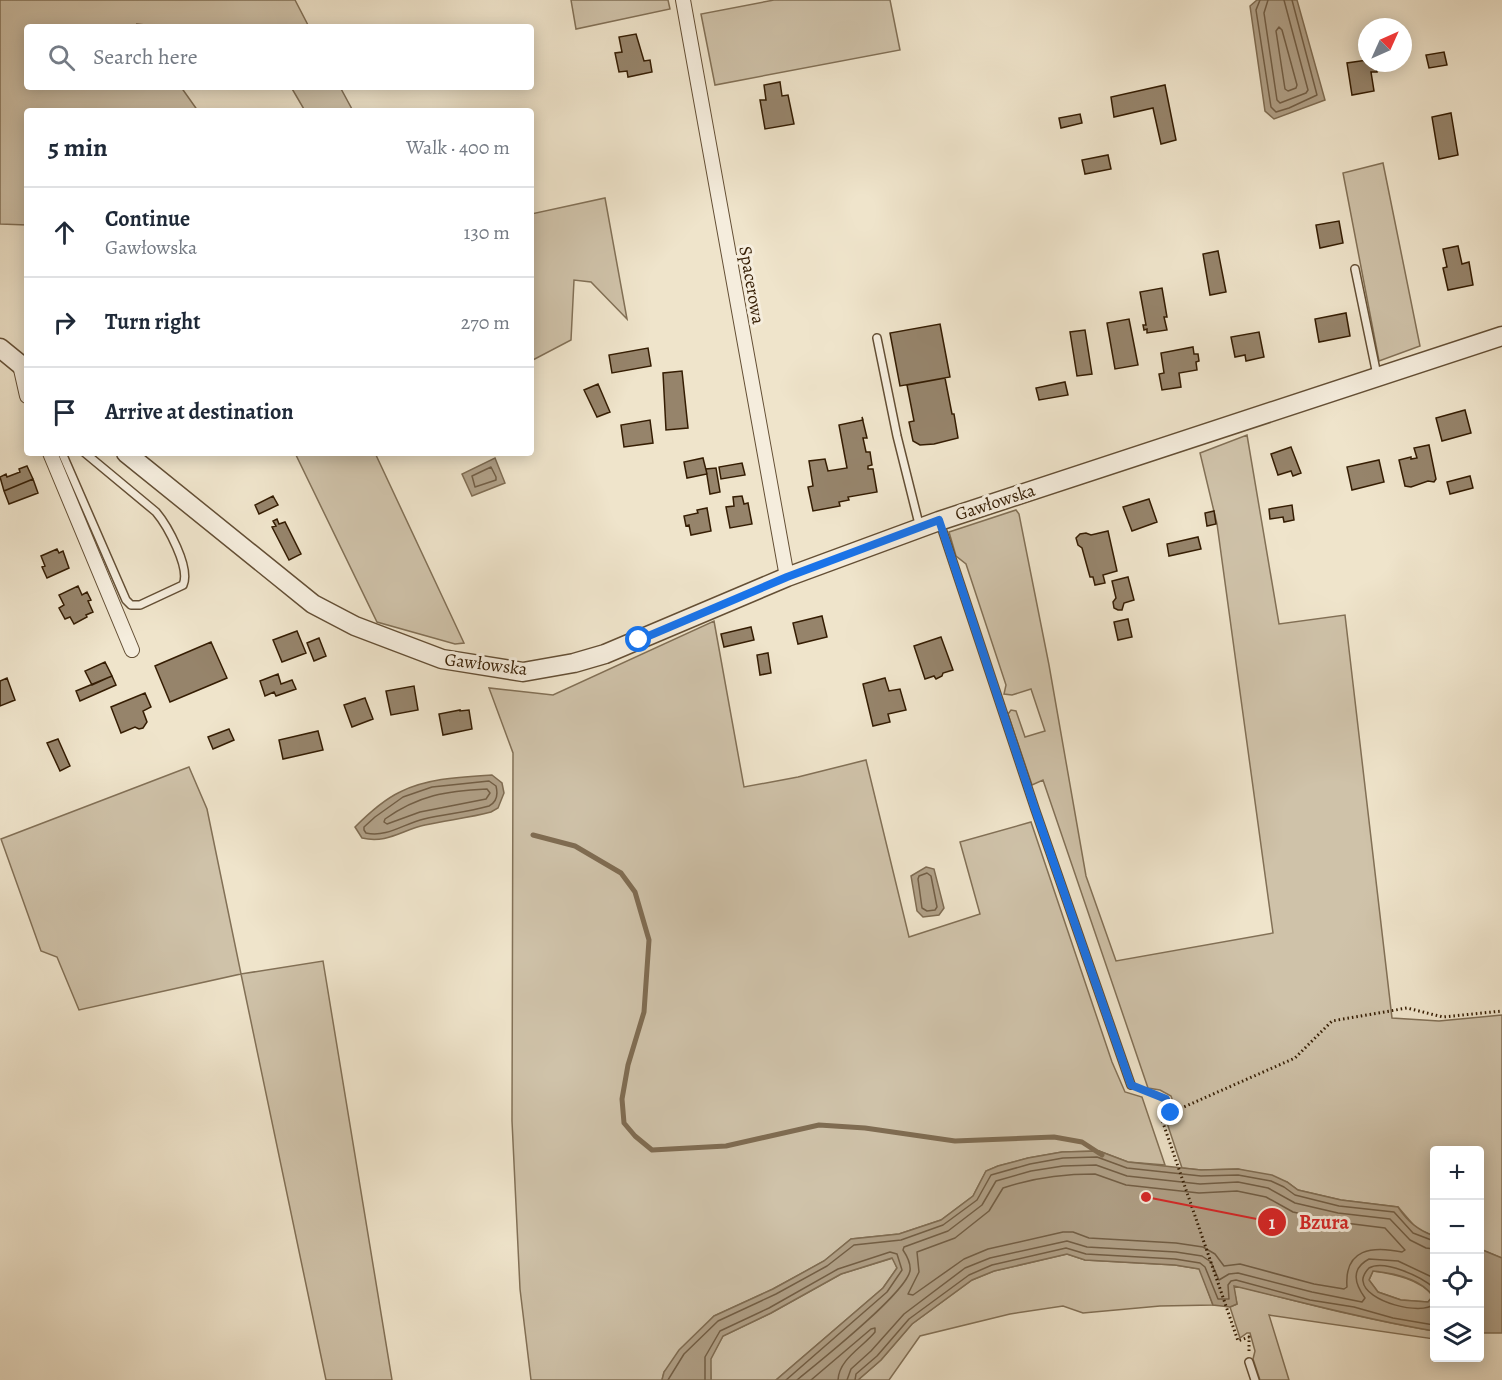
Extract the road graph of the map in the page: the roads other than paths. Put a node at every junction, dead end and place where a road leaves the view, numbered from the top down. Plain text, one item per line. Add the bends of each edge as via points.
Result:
1 (683, 0) edge
2 (1355, 269) dead end
3 (1502, 336) edge
4 (877, 338) dead end
5 (0, 348) edge
6 (24, 367) edge
7 (1377, 377) junction
8 (51, 456) edge
9 (63, 456) edge
10 (89, 456) edge
11 (130, 456) edge
12 (939, 520) junction
13 (920, 528) junction
14 (787, 577) junction
15 (132, 650) dead end
16 (1131, 1085) road end
17 (1249, 1362) dead end
18 (1255, 1380) edge

1 - 14 street, Spacerowa
2 - 7 lane
3 - 7 street, Gawłowska
4 - 13 lane
5 - 6 street
7 - 12 street, Gawłowska
8 - 15 street
9 - 10 lane via 126,600 131,605 140,605 183,585 186,578 182,563 164,521
11 - 14 street, Gawłowska via 313,604 356,626 442,659 524,672 574,663 605,654
12 - 13 street, Gawłowska
12 - 16 lane
13 - 14 street, Gawłowska
17 - 18 lane

